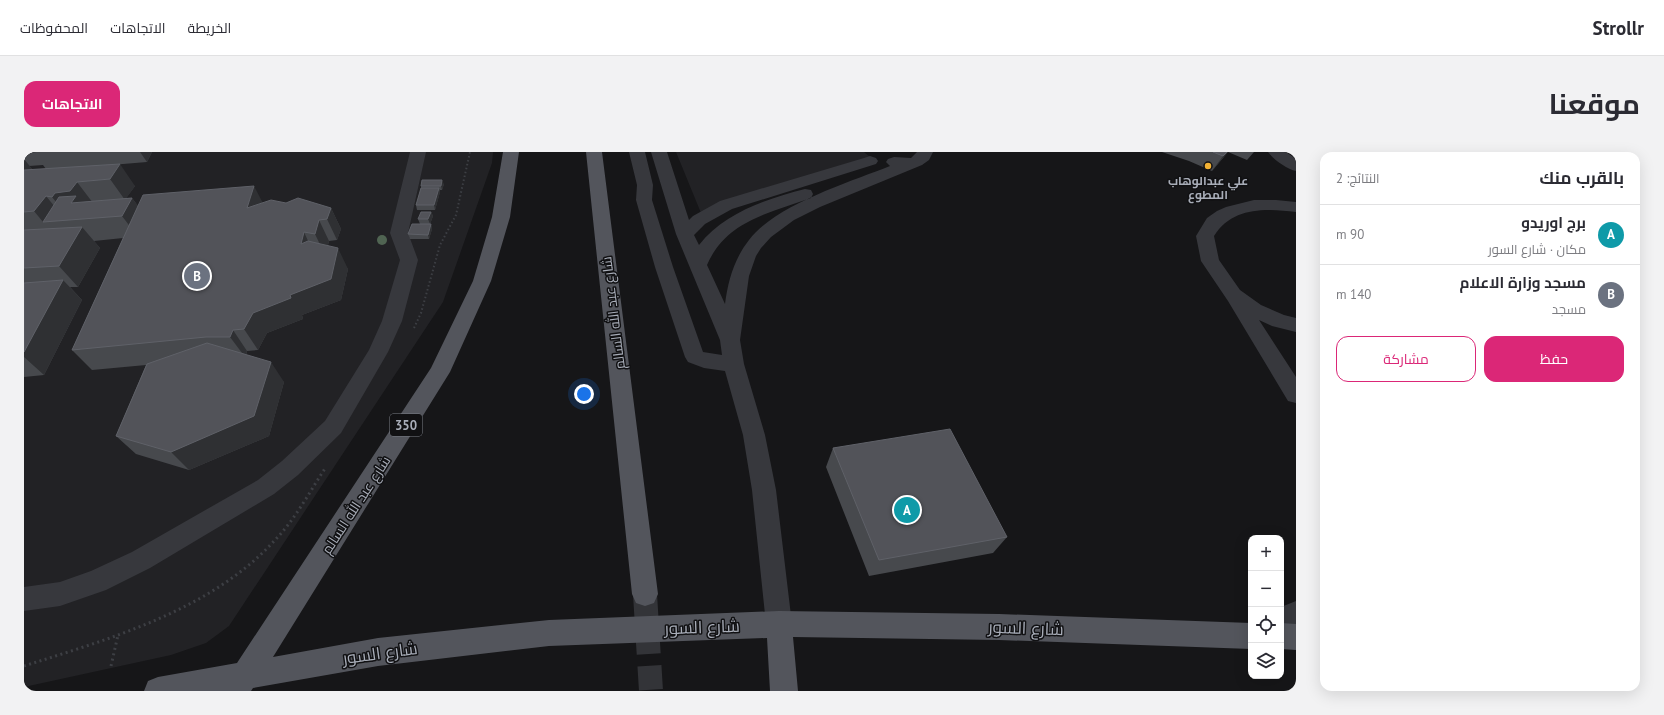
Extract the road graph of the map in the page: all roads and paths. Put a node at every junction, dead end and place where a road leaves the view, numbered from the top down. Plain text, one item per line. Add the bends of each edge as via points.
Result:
1 (418, 152) edge
2 (511, 152) edge
3 (594, 152) edge
4 (636, 152) edge
5 (659, 152) edge
6 (925, 152) edge
7 (1276, 152) edge
8 (876, 157) edge
9 (909, 164) junction
10 (1296, 166) edge
11 (1296, 207) edge
12 (685, 234) junction
13 (698, 265) junction
14 (1233, 295) junction
15 (1296, 325) edge
16 (730, 340) junction
17 (734, 364) junction
18 (1296, 395) edge
19 (645, 594) tunnel mouth
20 (24, 599) edge
21 (1296, 614) edge
22 (1284, 619) edge
23 (779, 624) junction
24 (118, 634) dead end
25 (1248, 635) edge
26 (1284, 636) edge
27 (1296, 636) edge
28 (112, 666) dead end
29 (241, 683) edge
30 (158, 691) edge
31 (784, 691) edge

1 - 20 street via 399,233 409,260 392,321 378,352 333,427 295,464 266,487 141,560 60,594
2 - 29 main road, شارع عبد الله السالم / 350 via 501,217 482,281 440,372
3 - 19 main road, شارع عبد الله السالم
4 - 17 street via 645,185 644,200 695,357
5 - 12 street
6 - 9 street via 922,158
7 - 10 street
8 - 9 street
8 - 12 street via 726,205 699,220
8 - 13 street via 731,223 706,246
9 - 16 street via 792,214 765,232 747,257 741,271
11 - 14 street via 1258,205 1232,211 1214,221 1205,236 1210,261
12 - 13 street
13 - 16 street
14 - 15 street via 1254,310
14 - 18 street
16 - 17 street
17 - 23 street via 754,434 764,490
21 - 22 street
23 - 25 main road, شارع السور via 999,627
23 - 29 main road, شارع السور via 549,633 378,652
23 - 31 main road
24 - 28 path
26 - 27 main road
29 - 30 main road, شارع السور

